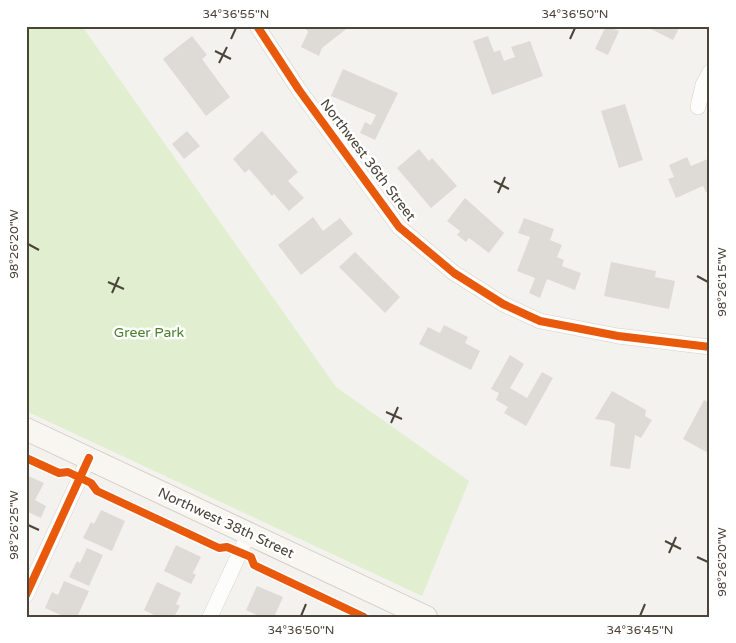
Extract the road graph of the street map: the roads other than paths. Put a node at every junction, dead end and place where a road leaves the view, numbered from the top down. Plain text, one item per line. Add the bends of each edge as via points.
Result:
1 (257, 26) edge
2 (710, 72) edge
3 (698, 107) dead end
4 (710, 347) edge
5 (26, 429) edge
6 (89, 458) junction
7 (249, 533) junction
8 (26, 595) edge
9 (416, 615) edge
10 (210, 617) edge

1 - 4 street, Northwest 36th Street via 299,90 399,227 454,273 503,304 540,322 618,336
2 - 3 street
5 - 6 main road, Northwest 38th Street
6 - 7 main road, Northwest 38th Street
6 - 8 street
7 - 9 main road, Northwest 38th Street
7 - 10 street

